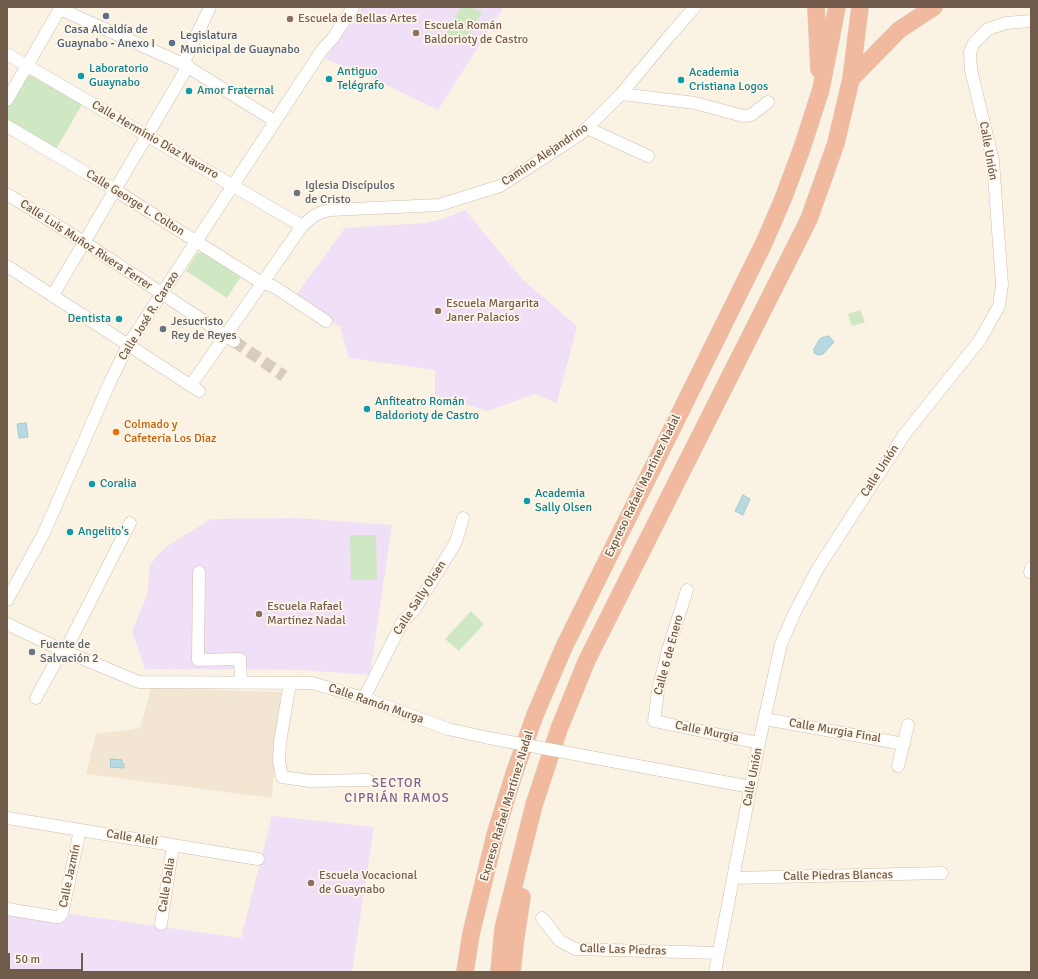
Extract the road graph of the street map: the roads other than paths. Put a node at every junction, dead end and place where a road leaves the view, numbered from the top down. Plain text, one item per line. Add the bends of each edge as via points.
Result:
1 (210, 7) edge
2 (344, 7) edge
3 (353, 7) edge
4 (695, 7) edge
5 (816, 7) edge
6 (837, 7) edge
7 (860, 7) edge
8 (934, 7) edge
9 (60, 8) edge
10 (1031, 21) edge
11 (322, 50) junction
12 (7, 54) edge
13 (185, 65) junction
14 (26, 66) junction
15 (851, 79) junction
16 (821, 89) junction
17 (621, 94) junction
18 (7, 100) edge
19 (768, 102) dead end
20 (275, 121) junction
21 (7, 126) edge
22 (587, 128) junction
23 (147, 136) junction
24 (648, 156) dead end
25 (233, 185) junction
26 (116, 190) junction
27 (7, 194) edge
28 (302, 226) junction
29 (197, 241) junction
30 (84, 242) junction
31 (7, 266) edge
32 (262, 284) junction
33 (162, 293) junction
34 (53, 295) junction
35 (326, 321) dead end
36 (230, 338) junction
37 (128, 345) junction
38 (463, 518) dead end
39 (130, 523) dead end
40 (199, 572) dead end
41 (687, 590) dead end
42 (7, 600) edge
43 (7, 624) edge
44 (62, 650) junction
45 (241, 683) junction
46 (290, 683) junction
47 (36, 698) dead end
48 (364, 698) junction
49 (765, 719) junction
50 (654, 721) joint
51 (908, 725) dead end
52 (760, 743) junction
53 (904, 744) junction
54 (898, 766) dead end
55 (368, 780) dead end
56 (751, 786) junction
57 (534, 805) junction
58 (7, 818) edge
59 (80, 830) junction
60 (173, 845) junction
61 (258, 859) dead end
62 (942, 873) dead end
63 (733, 878) junction
64 (7, 909) edge
65 (542, 918) dead end
66 (161, 924) dead end
67 (718, 953) junction
68 (465, 972) edge
69 (499, 972) edge
70 (512, 972) edge
71 (715, 972) edge

1 - 13 street
2 - 11 street, Calle José R. Carazo via 327,34
3 - 11 street, Calle José R. Carazo
4 - 17 street, Camino Alejandrino
5 - 16 highway
6 - 16 highway, Expreso Rafael Martínez Nadal
7 - 15 highway
8 - 15 highway via 899,30
9 - 13 street
9 - 14 street
10 - 49 street, Calle Unión via 1006,23 988,29 974,43 970,52 971,70 993,161 1002,285 999,306 980,340 904,435 817,570 781,644
11 - 20 street, Calle José R. Carazo
12 - 14 street, Calle Herminio Díaz Navarro
13 - 20 street
13 - 23 street
14 - 18 street
14 - 23 street, Calle Herminio Díaz Navarro
15 - 57 highway via 836,143 809,220 587,660 559,729
16 - 68 highway, Expreso Rafael Martínez Nadal via 802,148 764,243 564,647 535,716 495,835 471,934
17 - 19 street via 695,103 743,116 751,115
17 - 22 street, Camino Alejandrino
20 - 25 street, Calle José R. Carazo
21 - 26 street, Calle George L. Colton
22 - 24 street
22 - 28 street, Camino Alejandrino via 500,186 439,205 330,210 314,216
23 - 25 street, Calle Herminio Díaz Navarro
23 - 26 street
25 - 28 street, Calle Herminio Díaz Navarro
25 - 29 street, Calle José R. Carazo
26 - 29 street, Calle George L. Colton
26 - 30 street
27 - 30 street, Calle Luis Muñoz Rivera Ferrer
28 - 32 street, Camino Alejandrino
29 - 32 street, Calle George L. Colton
29 - 33 street, Calle José R. Carazo
30 - 33 street, Calle Luis Muñoz Rivera Ferrer
30 - 34 street
31 - 34 street
32 - 35 street, Calle George L. Colton via 273,286
32 - 36 street, Camino Alejandrino
33 - 36 street, Calle Luis Muñoz Rivera Ferrer
33 - 37 street, Calle José R. Carazo
34 - 37 street
36 - 37 street, Camino Alejandrino via 195,388
37 - 42 street, Calle José R. Carazo via 43,535
38 - 48 street, Calle Sally Olsen via 456,542 414,610 403,621
39 - 44 street via 68,645
40 - 45 street via 198,660 240,659
41 - 50 street, Calle 6 de Enero via 668,650
43 - 44 street, Calle Ramón Murga
44 - 45 street, Calle Ramón Murga via 139,682
44 - 47 street
45 - 46 street, Calle Ramón Murga
46 - 48 street, Calle Ramón Murga via 312,683
46 - 55 street via 280,742 279,761 282,777 310,781
48 - 56 street, Calle Ramón Murga, bridge via 448,729
49 - 52 street, Calle Unión
49 - 53 street, Calle Murgia Final
50 - 52 street, Calle Murgia
51 - 53 street
52 - 56 street, Calle Unión
53 - 54 street
56 - 63 street, Calle Unión
57 - 69 highway via 503,929
57 - 70 highway
58 - 59 street, Calle Alelí
59 - 60 street, Calle Alelí
59 - 64 street, Calle Jazmín via 62,914 56,917
60 - 61 street, Calle Alelí
60 - 66 street, Calle Dalia
62 - 63 street, Calle Piedras Blancas
63 - 67 street, Calle Unión
65 - 67 street, Calle Las Piedras via 560,941 575,949
67 - 71 street, Calle Unión

